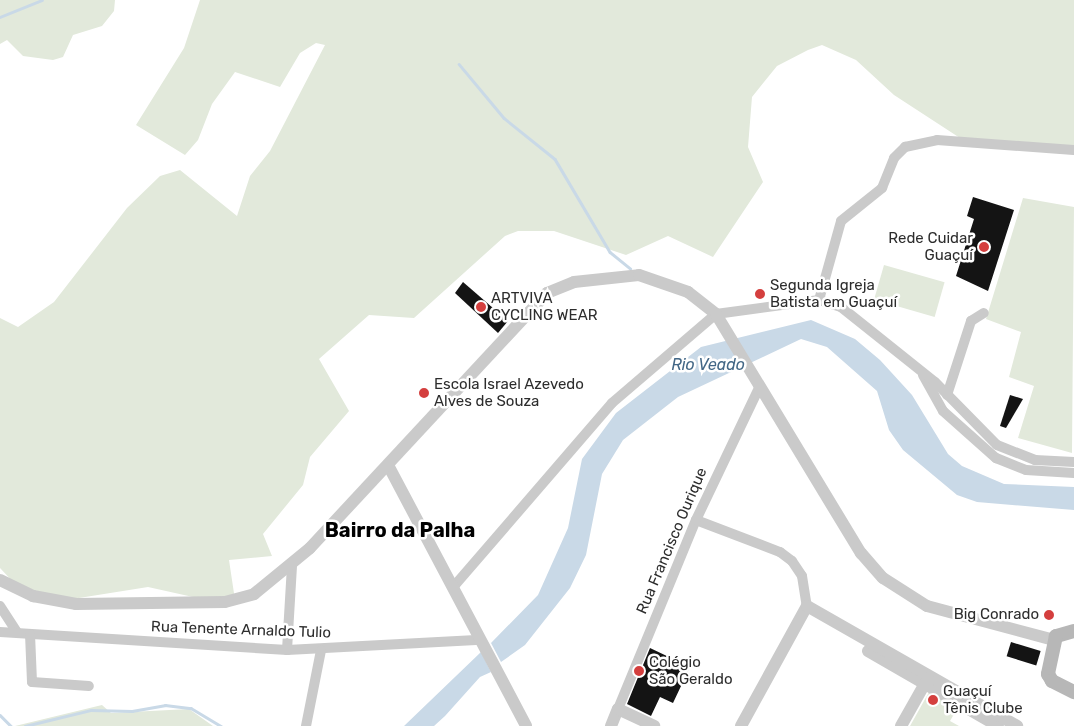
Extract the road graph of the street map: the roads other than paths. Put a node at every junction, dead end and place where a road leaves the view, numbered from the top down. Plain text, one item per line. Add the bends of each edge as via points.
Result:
1 (1074, 150) edge
2 (819, 300) junction
3 (984, 313) dead end
4 (716, 314) junction
5 (922, 375) junction
6 (759, 388) junction
7 (947, 395) junction
8 (1074, 462) edge
9 (388, 465) junction
10 (1074, 473) edge
11 (696, 520) junction
12 (292, 565) junction
13 (0, 580) edge
14 (455, 585) junction
15 (0, 606) edge
16 (806, 610) junction
17 (1074, 631) edge
18 (0, 632) edge
19 (17, 632) junction
20 (30, 634) junction
21 (1054, 640) junction
22 (483, 644) junction
23 (287, 650) junction
24 (321, 650) junction
25 (927, 680) junction
26 (90, 686) dead end
27 (1074, 692) edge
28 (618, 709) junction
29 (306, 726) edge
30 (526, 726) edge
31 (611, 726) edge
32 (654, 726) edge
33 (741, 726) edge
34 (902, 726) edge
35 (998, 726) edge
36 (1017, 726) edge

1 - 2 street via 937,140 905,147 894,158 882,188 841,221
2 - 4 street
2 - 5 street via 858,317
3 - 7 street via 972,321
4 - 6 street via 730,332
4 - 9 street via 688,292 639,275 574,282 547,293
4 - 14 street via 612,403
5 - 7 street
5 - 10 street via 943,411 996,458 1026,470
6 - 11 street, Rua Francisco Ourique
6 - 21 street via 861,553 883,578 927,606
7 - 8 street via 997,445 1035,460
9 - 12 street
9 - 14 street
11 - 16 street via 780,552 792,561 802,576
11 - 28 street, Rua Francisco Ourique
12 - 13 street via 254,594 196,604 76,604 33,596
12 - 23 street
14 - 22 street
15 - 19 street
16 - 25 street
16 - 33 street
17 - 21 main road via 1063,631
18 - 19 street, Rua Tenente Arnaldo Tulio
19 - 20 street, Rua Tenente Arnaldo Tulio
20 - 23 street, Rua Tenente Arnaldo Tulio
20 - 26 street via 29,677 38,683
21 - 27 main road via 1049,678
22 - 24 street, Rua Tenente Arnaldo Tulio
22 - 30 street
23 - 24 street, Rua Tenente Arnaldo Tulio
24 - 29 street
25 - 34 street
25 - 35 street
25 - 36 street
28 - 31 street
28 - 32 street

